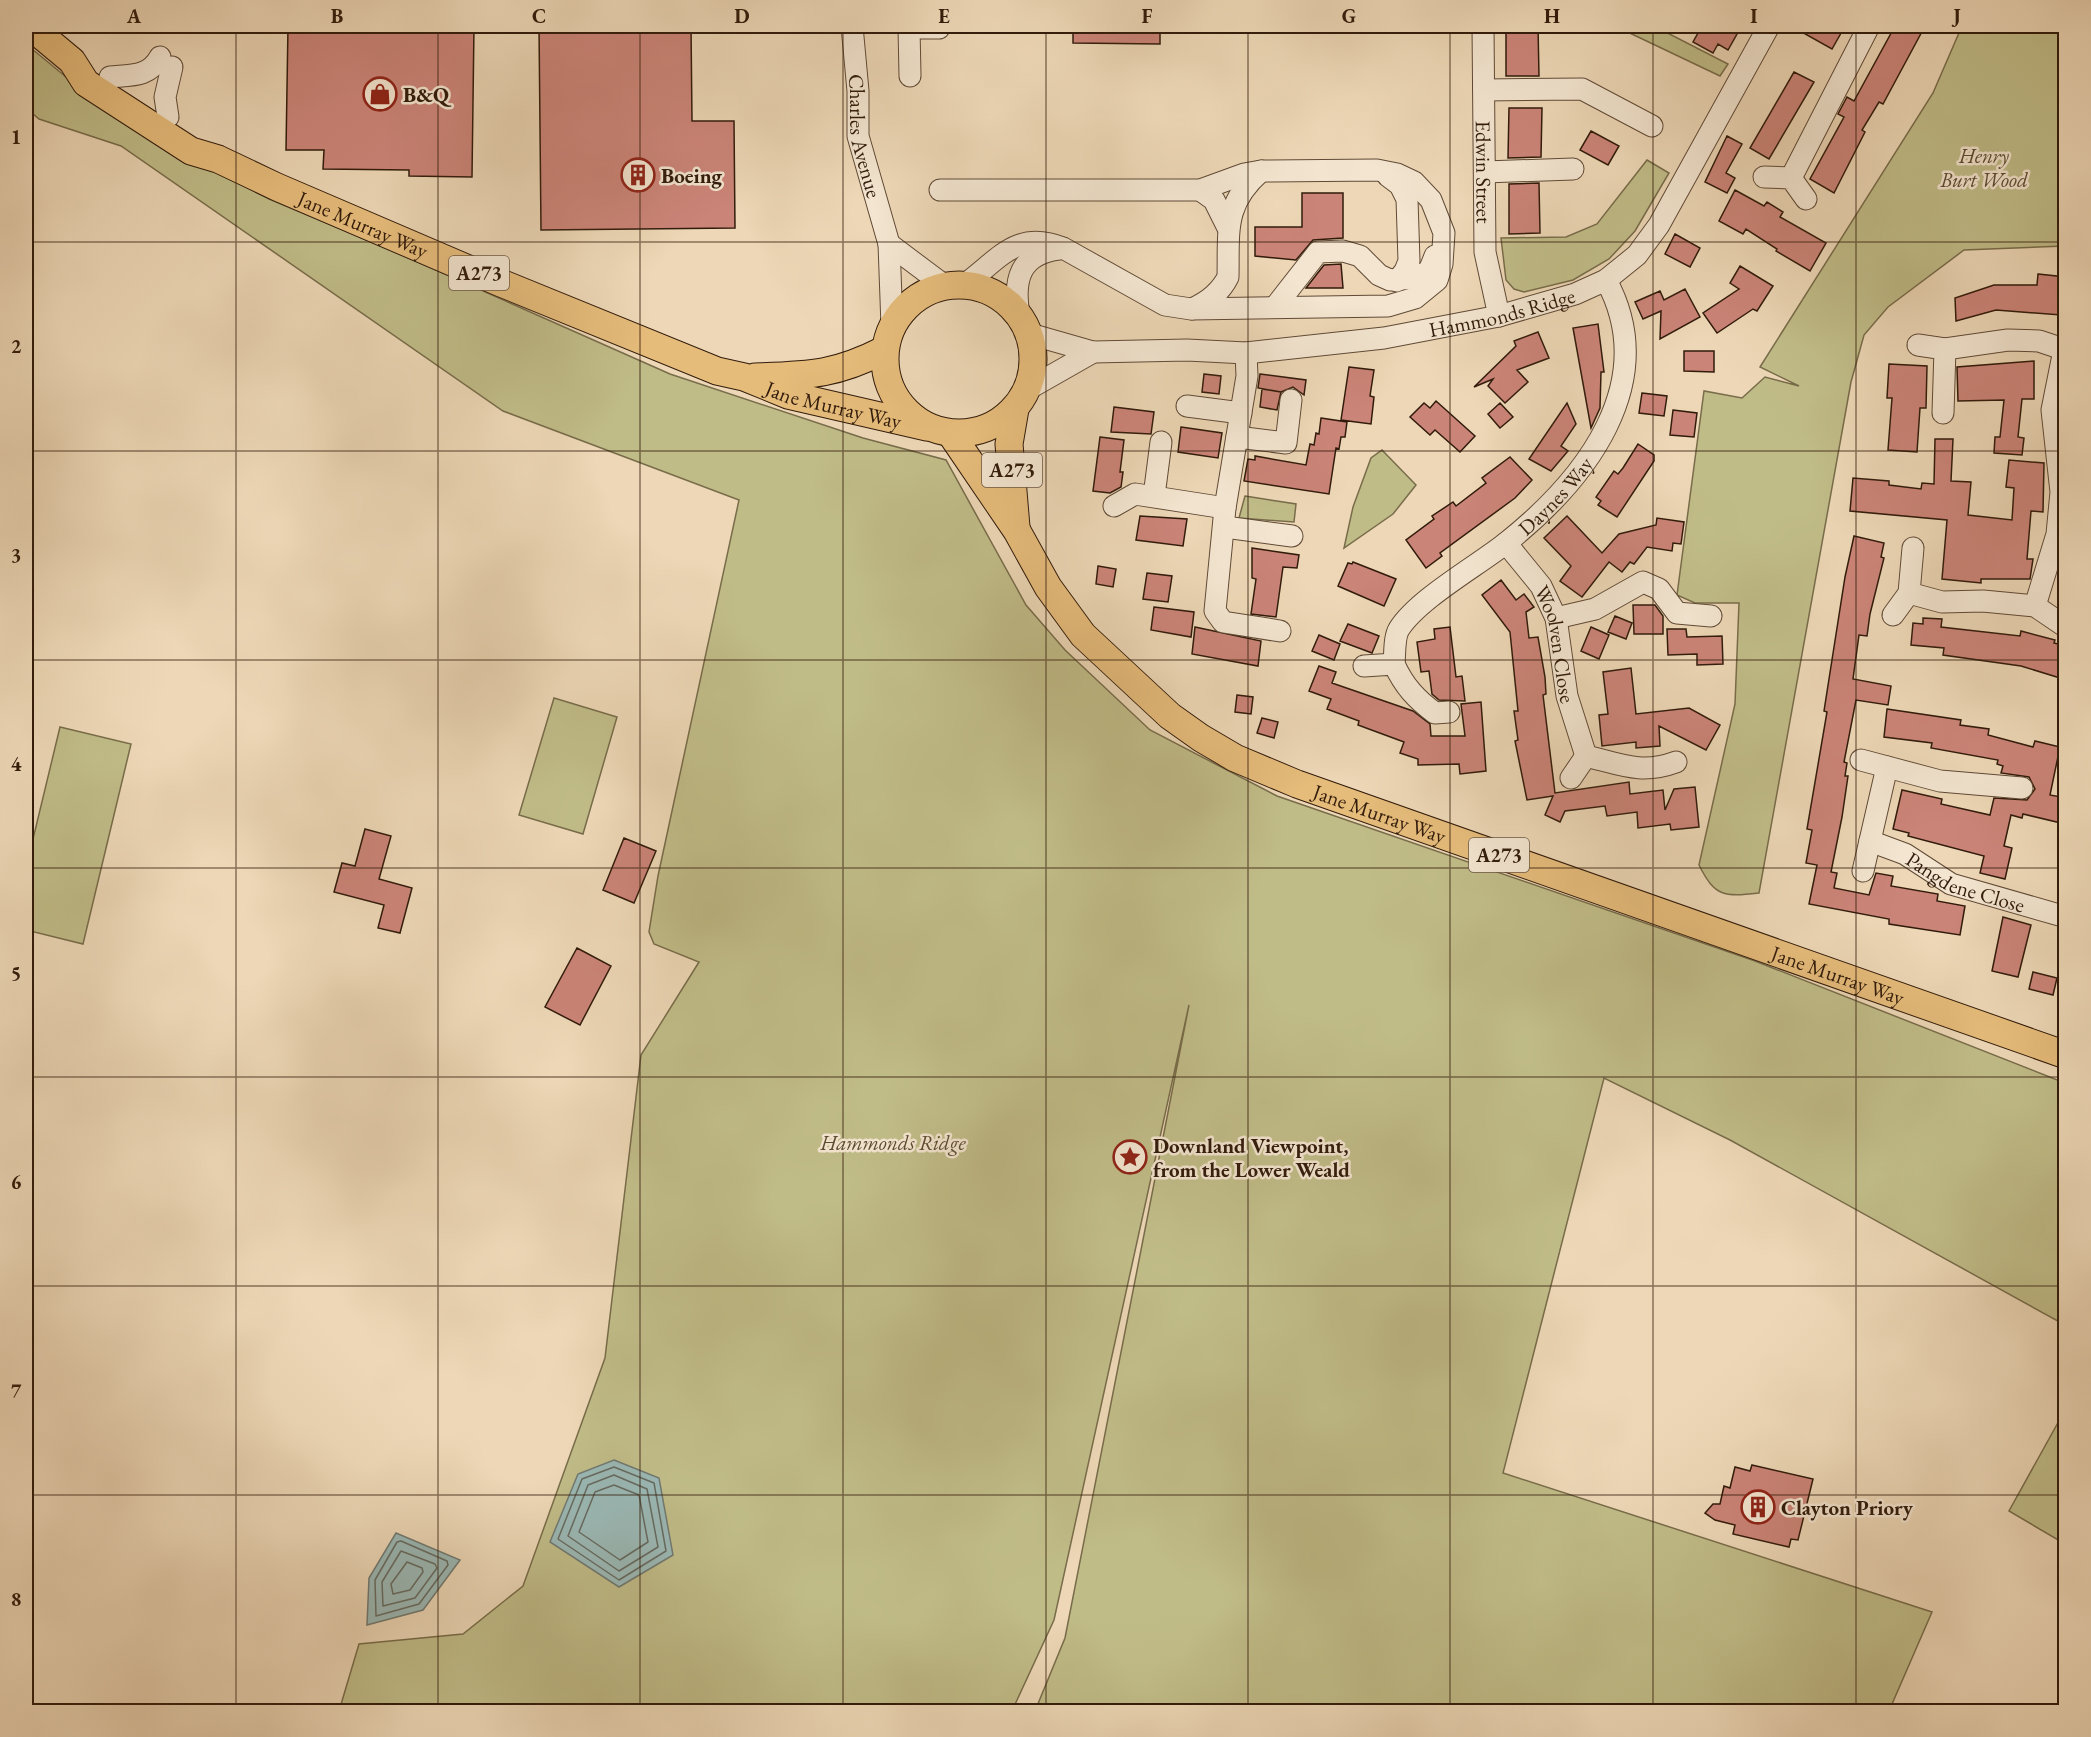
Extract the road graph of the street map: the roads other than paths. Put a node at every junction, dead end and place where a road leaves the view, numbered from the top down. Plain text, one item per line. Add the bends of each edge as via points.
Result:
1 (30, 26) edge
2 (852, 26) edge
3 (1483, 26) edge
4 (1769, 26) edge
5 (1869, 26) edge
6 (939, 28) dead end
7 (72, 61) junction
8 (910, 76) dead end
9 (110, 77) junction
10 (1484, 90) junction
11 (168, 117) junction
12 (1652, 126) dead end
13 (218, 159) junction
14 (1573, 169) dead end
15 (1377, 170) junction
16 (1261, 171) junction
17 (1485, 172) junction
18 (1764, 177) dead end
19 (1791, 178) junction
20 (940, 190) dead end
21 (1200, 190) junction
22 (1806, 199) dead end
23 (1436, 214) junction
24 (1227, 226) junction
25 (889, 244) junction
26 (1063, 248) junction
27 (1228, 277) junction
28 (1606, 280) junction
29 (1397, 281) junction
30 (954, 285) junction
31 (1270, 308) junction
32 (1191, 309) junction
33 (1499, 316) junction
34 (1024, 324) junction
35 (888, 338) junction
36 (1918, 345) dead end
37 (1945, 349) junction
38 (2065, 350) edge
39 (1093, 352) junction
40 (1246, 353) junction
41 (744, 377) junction
42 (1022, 399) junction
43 (1292, 400) dead end
44 (1196, 404) dead end
45 (1241, 413) junction
46 (1943, 413) dead end
47 (939, 430) junction
48 (1237, 436) junction
49 (1161, 442) dead end
50 (2063, 491) edge
51 (1154, 496) junction
52 (1114, 506) dead end
53 (1225, 518) junction
54 (1017, 531) junction
55 (1292, 536) dead end
56 (1506, 543) junction
57 (1913, 548) dead end
58 (1909, 593) junction
59 (2035, 606) junction
60 (1893, 615) dead end
61 (1711, 616) dead end
62 (1556, 618) junction
63 (2063, 625) dead end
64 (1280, 631) dead end
65 (1394, 664) junction
66 (1365, 666) dead end
67 (1449, 712) dead end
68 (1586, 756) junction
69 (1862, 760) dead end
70 (1676, 762) dead end
71 (1887, 767) junction
72 (1570, 778) dead end
73 (2022, 788) dead end
74 (1870, 841) junction
75 (1863, 871) dead end
76 (2066, 917) edge
77 (2066, 1055) edge

1 - 7 main road, Jane Murray Way / A273
2 - 25 street, Charles Avenue via 858,136
3 - 10 street, Edwin Street
4 - 28 street, Hammonds Ridge via 1659,225 1637,255
5 - 19 street
6 - 8 street via 909,28
7 - 9 main road, Jane Murray Way / A273 via 97,68
7 - 13 main road, Jane Murray Way / A273 via 86,82 191,151
9 - 11 main road, Jane Murray Way / A273
9 - 11 street via 142,74 166,62
10 - 12 street via 1582,89
10 - 17 street, Edwin Street
11 - 13 main road, Jane Murray Way / A273 via 198,136
13 - 41 main road, Jane Murray Way / A273 via 512,288 706,367
14 - 17 street
15 - 16 street
15 - 23 street via 1414,182 1427,193
15 - 29 street via 1400,185 1407,199 1408,261
16 - 21 street
16 - 24 street via 1244,189
17 - 33 street, Edwin Street via 1485,252
18 - 19 street
19 - 22 street
20 - 21 street
21 - 24 street via 1214,200
23 - 29 street via 1432,268 1422,275
23 - 31 street via 1444,233 1440,272 1431,286 1415,298 1388,306
24 - 27 street
25 - 30 street
25 - 35 street, Charles Avenue
26 - 30 street via 1049,242 1016,245
26 - 32 street via 1165,305
26 - 34 street via 1041,252 1027,262 1017,281
27 - 31 street via 1242,294
27 - 32 street via 1216,295
28 - 33 street, Hammonds Ridge via 1575,294
28 - 56 street, Daynes Way via 1619,305 1626,333 1627,359 1615,406 1594,451 1557,498
29 - 31 street via 1379,275 1360,255 1318,252
30 - 34 main road via 983,288 1003,299
30 - 35 main road via 923,294 905,307
31 - 32 street
33 - 40 street, Hammonds Ridge via 1384,338
34 - 39 street, Hammonds Ridge
34 - 42 main road via 1034,352 1033,371
35 - 41 main road, Jane Murray Way / A273 via 856,364 818,375
35 - 47 main road via 885,374 893,395 907,414
36 - 37 street
37 - 38 street via 2008,340 2039,341
37 - 46 street
38 - 50 street via 2052,410
39 - 40 street, Hammonds Ridge
39 - 42 street, Hammonds Ridge
40 - 45 street
41 - 47 main road, Jane Murray Way / A273 via 788,395
42 - 47 main road via 997,424 975,432
42 - 54 main road, Jane Murray Way / A273 via 1009,444
43 - 48 street via 1286,443
44 - 45 street
45 - 48 street
47 - 54 main road, Jane Murray Way / A273
48 - 53 street
49 - 51 street
50 - 59 street via 2057,534
51 - 52 street via 1135,494
51 - 53 street
53 - 55 street
53 - 64 street via 1215,611 1223,622
54 - 77 main road, Jane Murray Way / A273 via 1047,587 1083,635 1170,716 1235,758 1309,788
56 - 62 street, Woolven Close via 1541,586
56 - 65 street, Daynes Way via 1438,593 1398,630
57 - 58 street
58 - 59 street via 1942,602
58 - 60 street
59 - 63 street
61 - 62 street via 1677,613 1659,589 1643,582 1596,609
62 - 68 street, Woolven Close via 1567,696
65 - 66 street
65 - 67 street via 1404,686 1418,700 1435,713
68 - 70 street via 1636,769
68 - 72 street
69 - 71 street
71 - 73 street via 1940,781
71 - 74 street
74 - 75 street
74 - 76 street, Pangdene Close via 1905,854 1951,884

